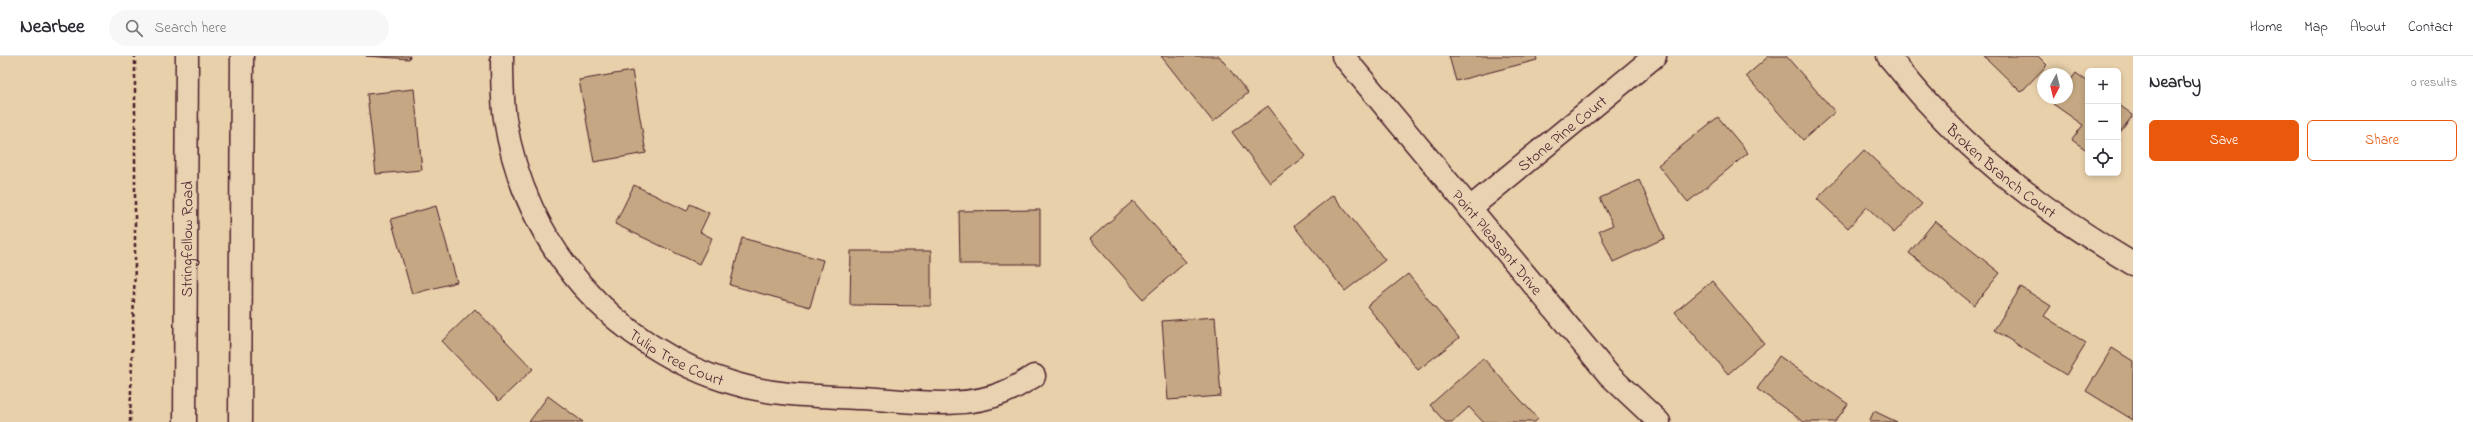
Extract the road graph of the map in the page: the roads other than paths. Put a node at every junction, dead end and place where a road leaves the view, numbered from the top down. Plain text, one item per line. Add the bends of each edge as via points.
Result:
1 (188, 56) edge
2 (242, 56) edge
3 (502, 56) edge
4 (1343, 56) edge
5 (1655, 56) edge
6 (1888, 56) edge
7 (1469, 209) junction
8 (2133, 264) edge
9 (1034, 376) dead end
10 (185, 422) edge
11 (240, 422) edge
12 (1659, 422) edge

1 - 10 street, Stringfellow Road
2 - 11 street
3 - 9 street, Tulip Tree Court via 505,118 514,161 530,207 550,245 602,308 618,323 663,353 711,376 737,384 799,395 960,403 1004,393
4 - 7 street, Point Pleasant Drive
5 - 7 street, Stone Pine Court
6 - 8 street, Broken Branch Court via 1932,108 1990,163 2052,212
7 - 12 street, Point Pleasant Drive via 1609,375

